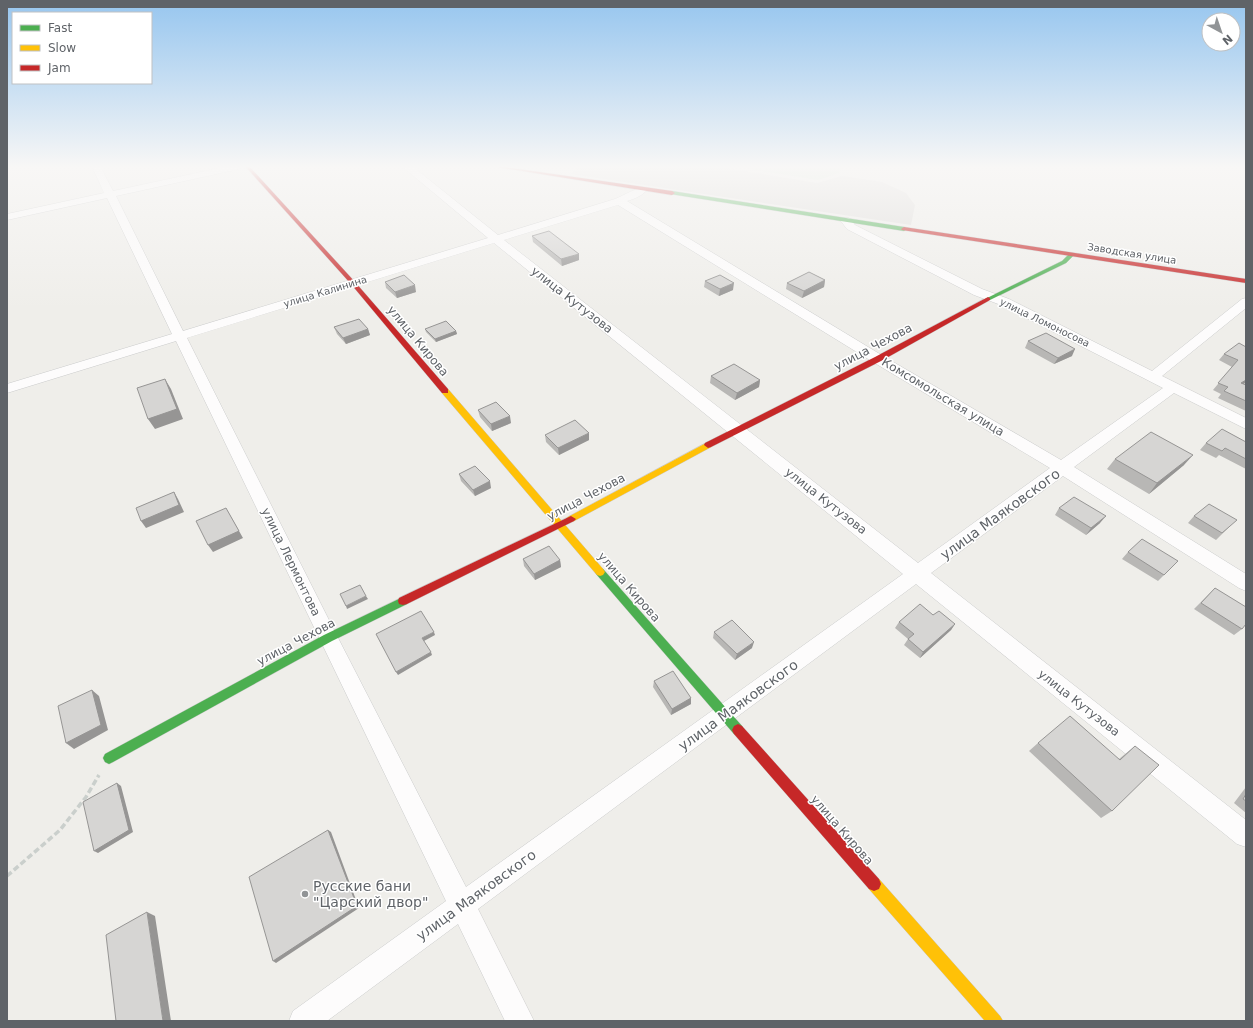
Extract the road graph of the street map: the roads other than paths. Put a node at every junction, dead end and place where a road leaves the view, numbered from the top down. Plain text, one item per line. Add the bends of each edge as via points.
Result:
1 (21, 214) edge
2 (121, 214) edge
3 (290, 214) edge
4 (466, 214) edge
5 (576, 214) edge
6 (640, 214) edge
7 (804, 214) edge
8 (7, 217) edge
9 (845, 220) junction
10 (495, 238) junction
11 (1072, 254) junction
12 (1246, 282) edge
13 (353, 283) junction
14 (992, 297) junction
15 (1246, 302) edge
16 (179, 335) junction
17 (878, 359) junction
18 (1154, 376) junction
19 (1174, 388) junction
20 (7, 389) edge
21 (1246, 424) edge
22 (737, 430) junction
23 (1064, 469) junction
24 (559, 525) junction
25 (917, 574) junction
26 (1246, 583) edge
27 (328, 638) junction
28 (725, 715) junction
29 (109, 758) road end
30 (1246, 835) edge
31 (462, 905) junction
32 (303, 1021) edge
33 (520, 1021) edge
34 (995, 1021) edge

1 - 8 street
2 - 16 street, улица Лермонтова
3 - 13 street, улица Кирова
4 - 10 street, улица Кутузова
5 - 10 street, улица Калинина
6 - 17 street, Комсомольская улица
7 - 9 street, Заводская улица
9 - 11 street, Заводская улица
9 - 14 street, улица Ломоносова via 851,227
10 - 13 street, улица Калинина
10 - 22 street, улица Кутузова
11 - 12 street, Заводская улица
11 - 14 street, улица Чехова via 1064,262
13 - 16 street, улица Калинина
13 - 24 street, улица Кирова
14 - 17 street, улица Чехова
14 - 18 street, улица Ломоносова
15 - 18 street
16 - 20 street, улица Калинина
16 - 27 street, улица Лермонтова
17 - 22 street, улица Чехова
17 - 23 street, Комсомольская улица
18 - 19 street, улица Ломоносова
19 - 21 street, улица Ломоносова
19 - 23 street, улица Маяковского
22 - 24 street, улица Чехова
22 - 25 street, улица Кутузова
23 - 25 street, улица Маяковского
23 - 26 street, Комсомольская улица
24 - 27 street, улица Чехова
24 - 28 street, улица Кирова
25 - 28 street, улица Маяковского
25 - 30 street, улица Кутузова
27 - 29 street, улица Чехова
27 - 31 street, улица Лермонтова
28 - 31 street, улица Маяковского
28 - 34 street, улица Кирова
31 - 32 street, улица Маяковского
31 - 33 street, улица Лермонтова

